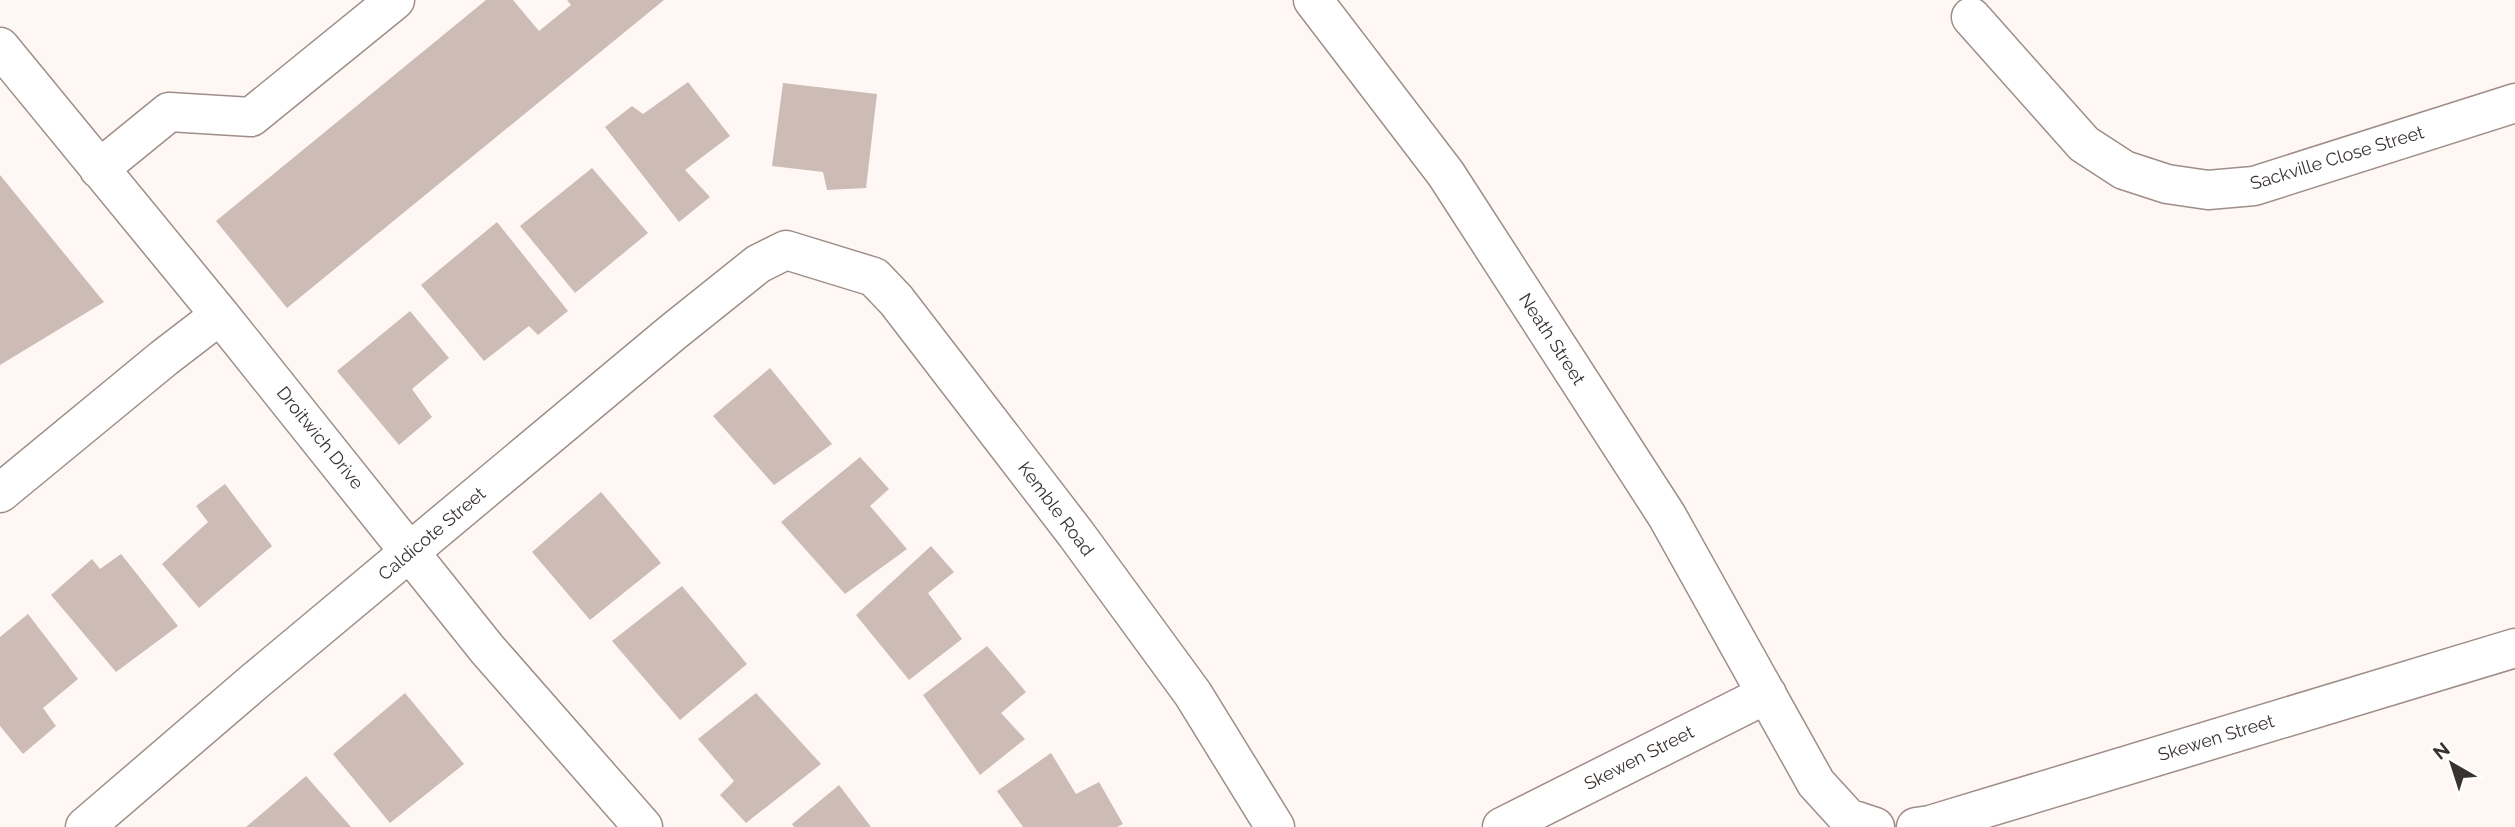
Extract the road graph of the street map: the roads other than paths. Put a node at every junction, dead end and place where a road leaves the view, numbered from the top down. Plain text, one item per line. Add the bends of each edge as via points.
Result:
1 (395, 0) edge
2 (1313, 0) edge
3 (1971, 17) dead end
4 (7, 67) edge
5 (2515, 103) edge
6 (99, 169) junction
7 (786, 250) joint
8 (220, 315) junction
9 (0, 494) edge
10 (411, 551) junction
11 (2515, 648) edge
12 (1767, 694) junction
13 (85, 827) edge
14 (643, 827) edge
15 (1275, 827) edge
16 (1503, 827) edge
17 (1875, 827) edge
18 (1916, 827) edge

1 - 6 street via 251,117 169,112
2 - 12 street, Neath Street via 1446,174 1667,516
3 - 5 street, Sackville Close Street via 2084,144 2124,170 2167,184 2208,190 2254,186
4 - 6 street, Droitwich Drive
6 - 8 street, Droitwich Drive
7 - 10 street, Caldicote Street via 758,264 673,331
7 - 15 street, Kemble Road via 874,277 896,300 1193,694
8 - 9 street
8 - 10 street, Droitwich Drive
10 - 13 street, Caldicote Street
10 - 14 street, Droitwich Drive via 487,649
11 - 18 street, Skewen Street
12 - 16 street, Skewen Street
12 - 17 street via 1816,783 1848,818

